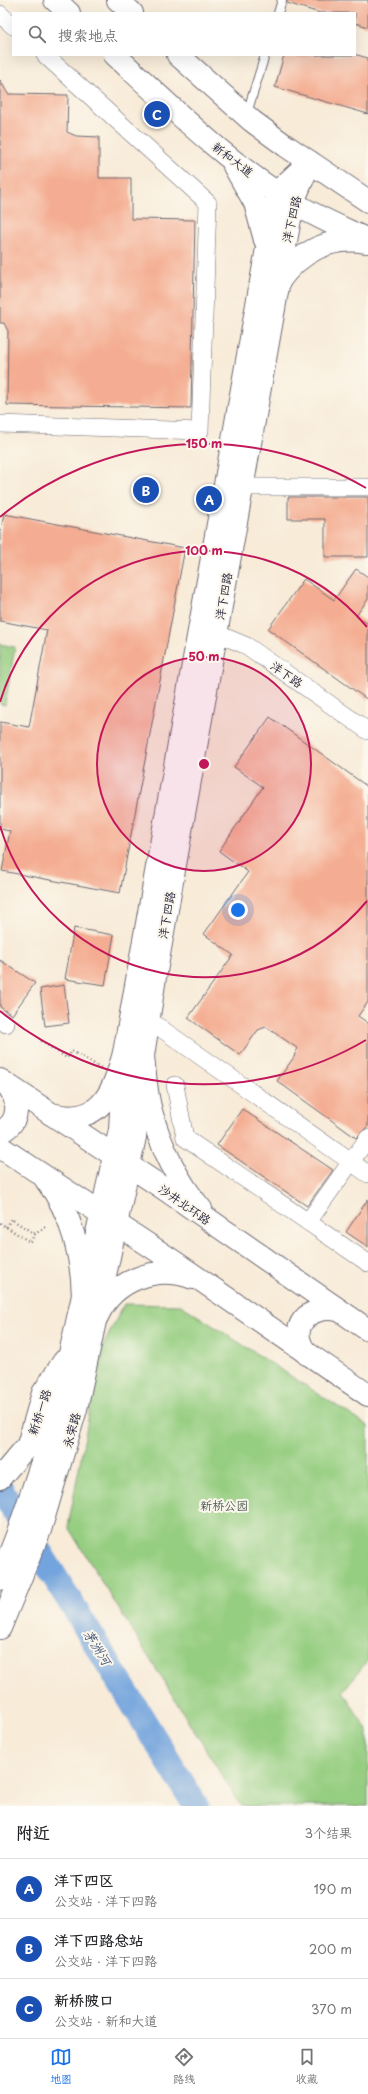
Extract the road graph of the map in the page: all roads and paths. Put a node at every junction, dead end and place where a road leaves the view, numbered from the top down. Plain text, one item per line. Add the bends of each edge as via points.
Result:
1 (55, 0) edge
2 (118, 0) edge
3 (282, 0) edge
4 (68, 12) edge
5 (131, 12) edge
6 (278, 12) edge
7 (0, 14) edge
8 (12, 25) edge
9 (46, 56) edge
10 (116, 56) edge
11 (179, 56) edge
12 (265, 56) edge
13 (246, 116) junction
14 (217, 147) junction
15 (310, 162) junction
16 (285, 197) junction
17 (368, 201) edge
18 (368, 241) edge
19 (266, 252) junction
20 (278, 282) junction
21 (0, 424) edge
22 (233, 487) junction
23 (368, 488) edge
24 (207, 633) junction
25 (368, 731) edge
26 (148, 1020) junction
27 (41, 1041) dead end
28 (134, 1054) junction
29 (91, 1062) dead end
30 (4, 1083) edge
31 (175, 1085) dead end
32 (50, 1113) junction
33 (0, 1132) edge
34 (368, 1138) edge
35 (0, 1147) edge
36 (122, 1161) junction
37 (351, 1162) junction
38 (368, 1174) edge
39 (41, 1175) junction
40 (109, 1219) junction
41 (308, 1222) junction
42 (0, 1223) edge
43 (47, 1226) dead end
44 (217, 1226) junction
45 (6, 1227) junction
46 (35, 1234) junction
47 (368, 1263) edge
48 (205, 1283) junction
49 (83, 1297) junction
50 (338, 1310) junction
51 (97, 1317) junction
52 (368, 1330) edge
53 (71, 1352) junction
54 (307, 1354) junction
55 (368, 1395) edge
56 (54, 1455) junction
57 (0, 1478) edge
58 (10, 1571) edge
59 (0, 1628) edge

1 - 4 street
2 - 5 street
3 - 6 lane
7 - 8 street
9 - 21 street via 208,203 200,431
10 - 14 street, 新和大道
11 - 13 street
12 - 13 lane
13 - 15 street
14 - 16 street, 新和大道
14 - 19 street via 239,173 250,192 260,219
15 - 16 street, 洋下四路
15 - 17 street
16 - 18 street, 新和大道
16 - 19 street, 洋下四路
16 - 20 street, 洋下四路
18 - 20 street via 339,241 315,248 294,262
19 - 22 street, 洋下四路
20 - 22 street, 洋下四路
22 - 23 street
22 - 24 street, 洋下四路
24 - 25 street, 洋下路 via 237,640 247,646
24 - 26 street, 洋下四路
24 - 28 street, 洋下四路
26 - 28 street, 洋下四路
26 - 37 street
27 - 29 path via 67,1058 72,1051
28 - 32 street via 113,1088 95,1108 78,1116
28 - 36 street, 洋下四路 via 120,1130
28 - 44 street via 168,1157 186,1188
30 - 32 street, 沙井北环路
30 - 33 street via 17,1101 17,1111 9,1126
31 - 41 street via 185,1138
32 - 36 street, 沙井北环路
34 - 37 street
35 - 39 street
36 - 40 street, 洋下四路
36 - 44 street, 沙井北环路
37 - 38 street
37 - 41 street
39 - 40 street
39 - 49 street via 54,1193 77,1245 82,1268
40 - 48 street
40 - 49 street, 永荣路
40 - 51 street, 永荣路
41 - 47 street
42 - 45 path
43 - 46 path
44 - 50 street, 沙井北环路
45 - 46 path via 30,1242
45 - 46 path via 11,1219
48 - 51 street via 191,1277 168,1273 142,1276 114,1292 102,1306
48 - 54 street
49 - 53 street, 永荣路
50 - 52 street, 沙井北环路
50 - 54 street via 321,1308 306,1316 299,1332 300,1341
51 - 56 street, 永荣路 via 76,1409
53 - 56 street, 永荣路
53 - 57 street, 新桥一路 via 43,1393 32,1435 21,1454
54 - 55 street
56 - 58 street, 永荣路 via 40,1530
58 - 59 street, 永荣路

